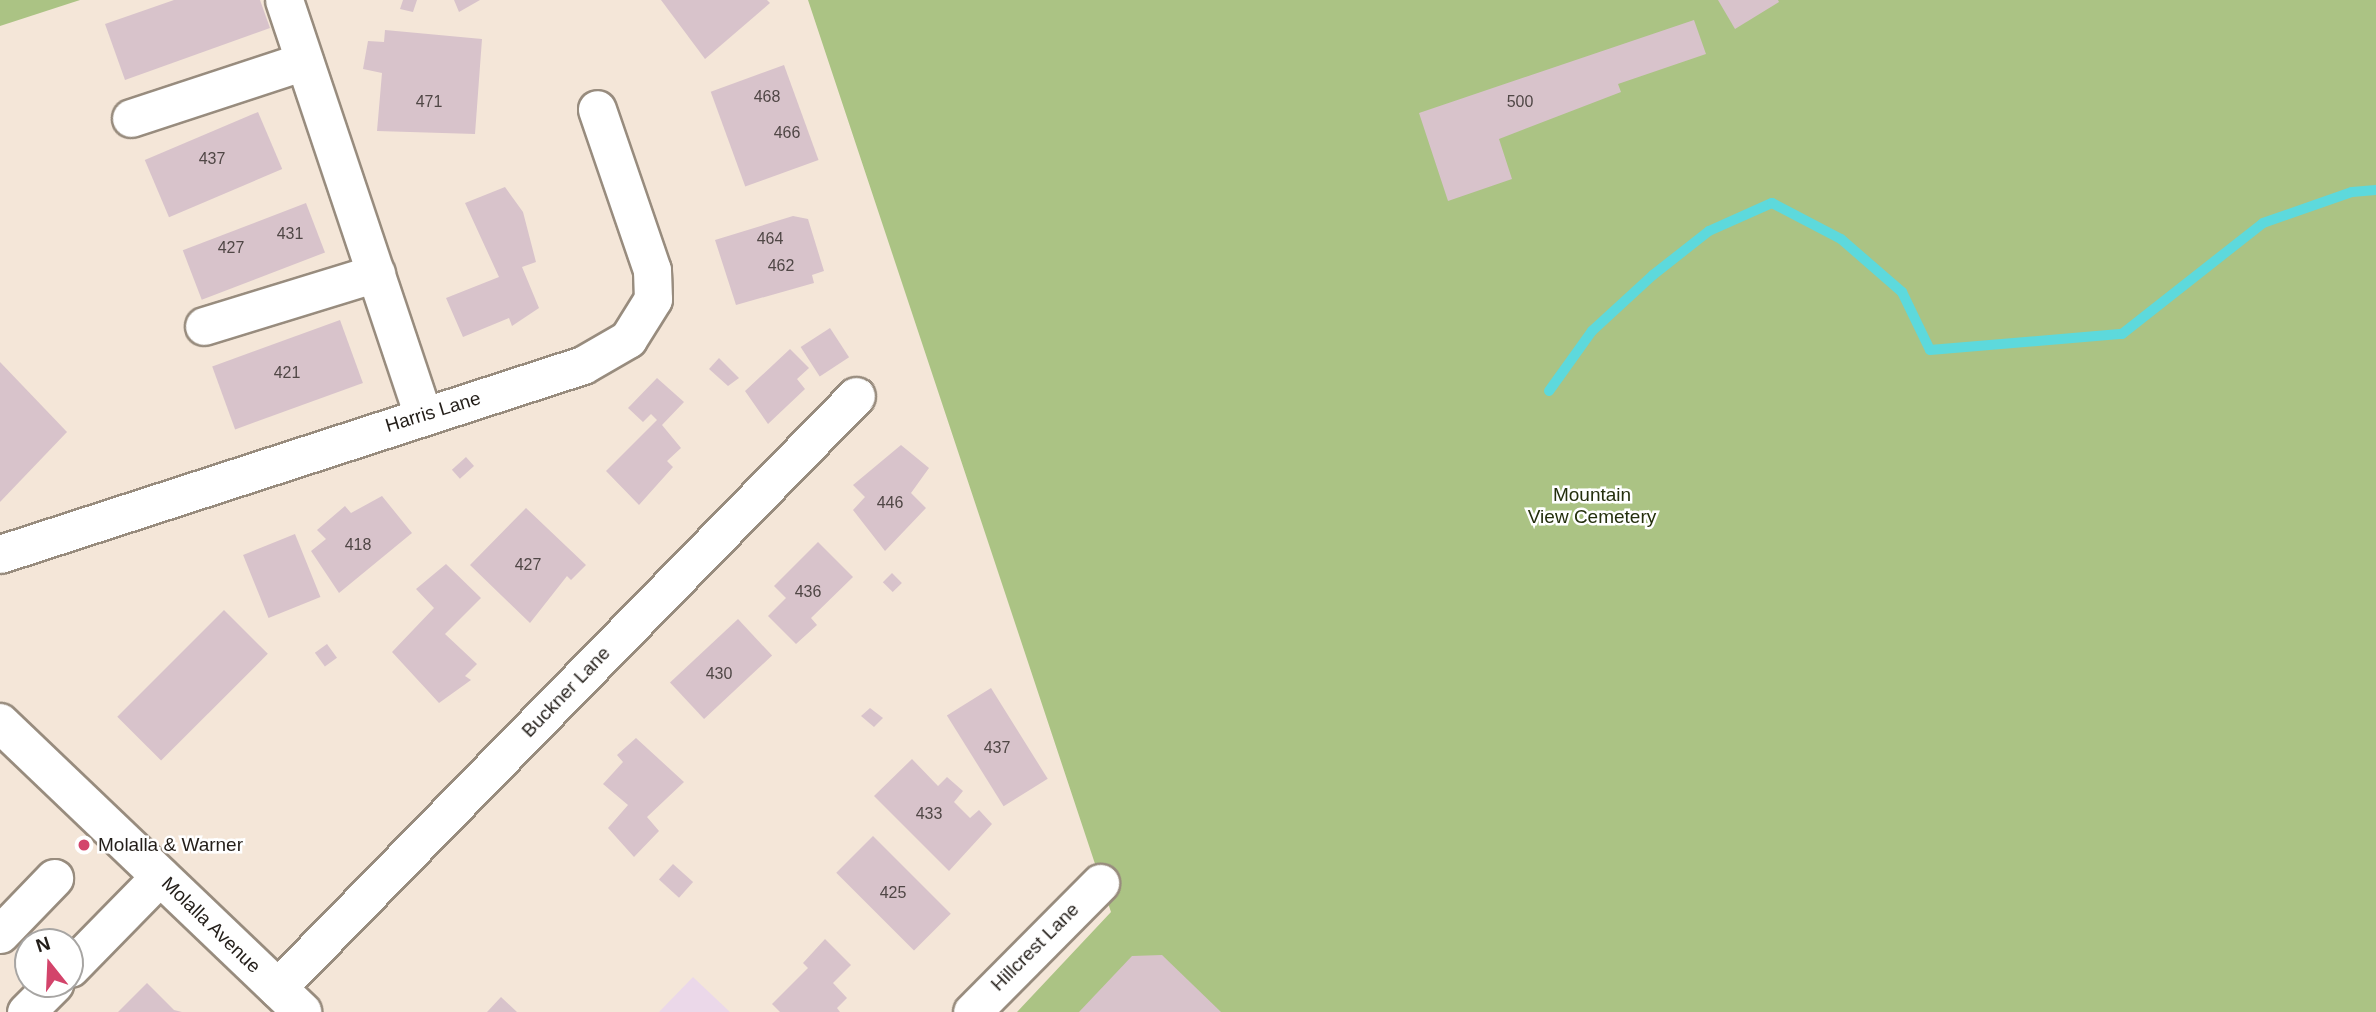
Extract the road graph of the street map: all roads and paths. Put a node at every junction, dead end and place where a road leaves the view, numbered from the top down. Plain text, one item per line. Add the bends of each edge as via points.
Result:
1 (284, 0) edge
2 (304, 61) junction
3 (597, 109) dead end
4 (131, 118) dead end
5 (376, 273) junction
6 (204, 326) dead end
7 (856, 396) dead end
8 (423, 415) junction
9 (0, 554) edge
10 (0, 723) edge
11 (160, 876) junction
12 (54, 878) dead end
13 (1100, 883) dead end
14 (0, 934) edge
15 (84, 954) edge
16 (40, 998) edge
17 (289, 1000) edge
18 (26, 1012) edge
19 (972, 1012) edge

1 - 2 street
2 - 4 street
2 - 5 street
3 - 8 street, Harris Lane via 652,270 653,299 644,322 583,365
5 - 6 street
5 - 8 street
7 - 17 street, Buckner Lane
8 - 9 street, Harris Lane
10 - 11 main road, Molalla Avenue
11 - 15 street
11 - 17 main road, Molalla Avenue
12 - 14 street
13 - 19 street, Hillcrest Lane
16 - 18 street

